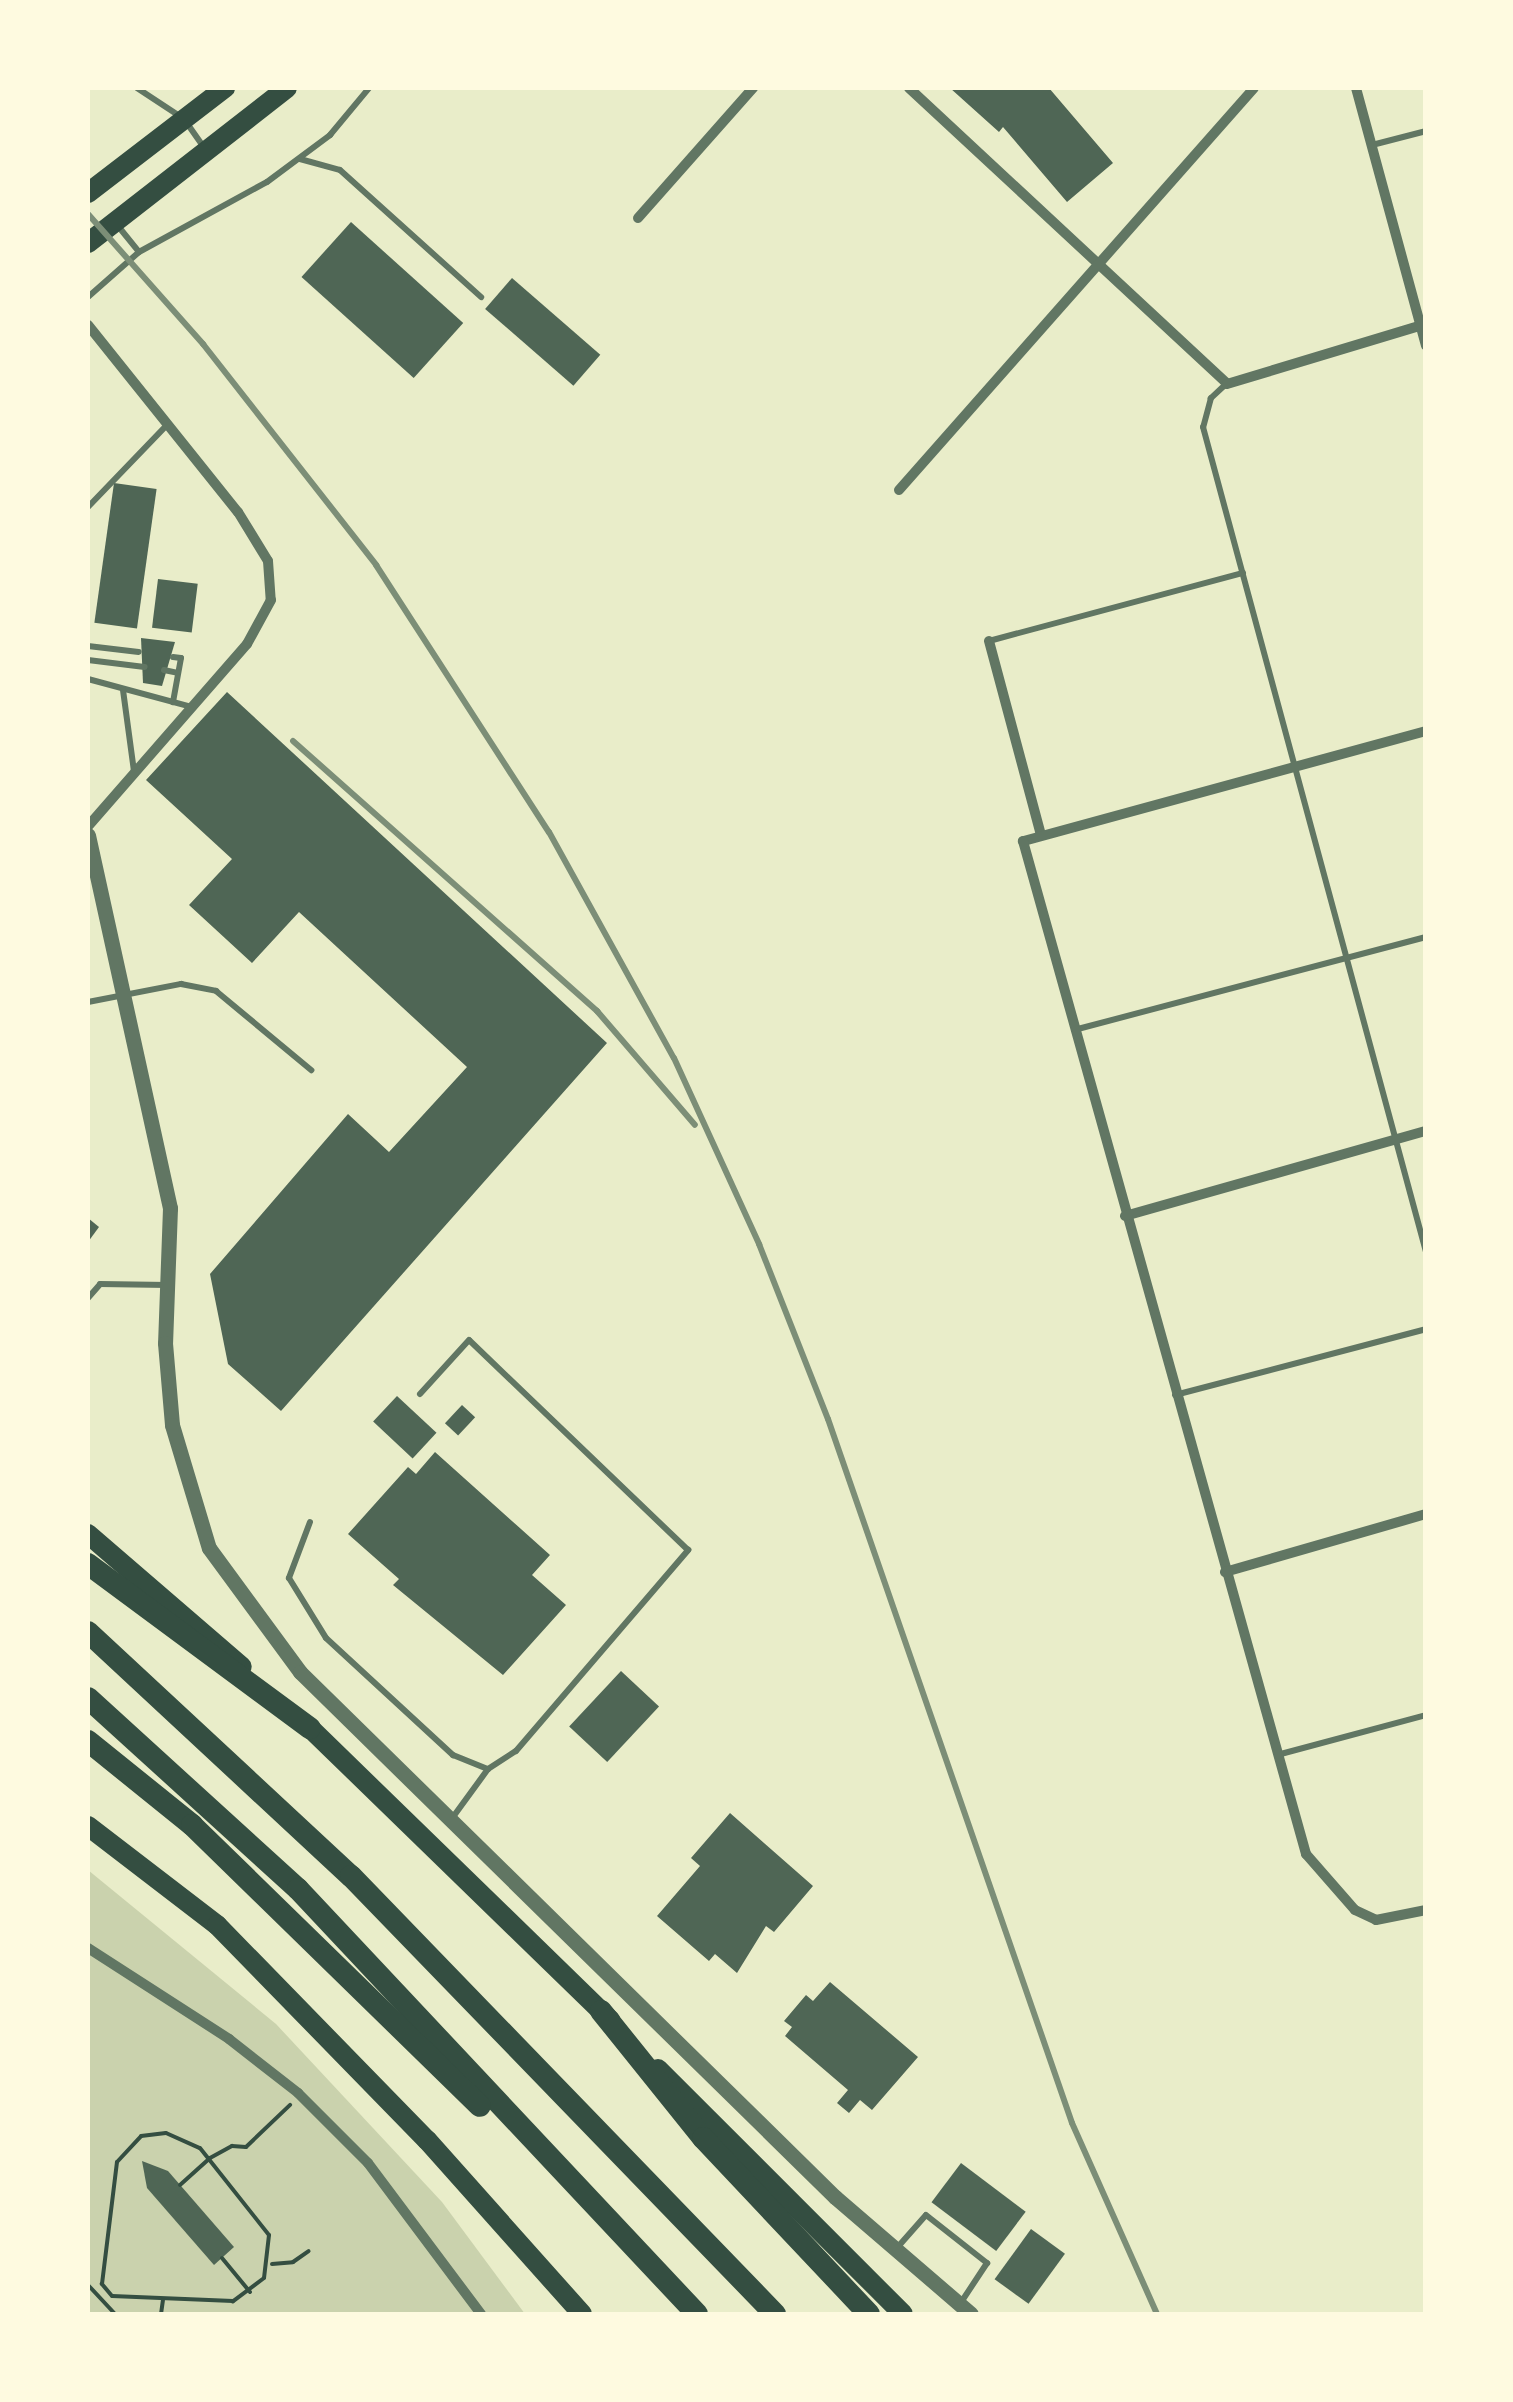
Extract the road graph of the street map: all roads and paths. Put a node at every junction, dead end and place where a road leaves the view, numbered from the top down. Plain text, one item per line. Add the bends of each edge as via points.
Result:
1 (137, 88) edge
2 (225, 88) edge
3 (287, 88) edge
4 (369, 88) edge
5 (753, 88) edge
6 (908, 88) edge
7 (1254, 88) edge
8 (1356, 88) edge
9 (184, 119) junction
10 (1426, 131) edge
11 (1372, 145) junction
12 (206, 150) junction
13 (298, 158) junction
14 (88, 193) edge
15 (638, 218) dead end
16 (114, 222) junction
17 (88, 243) edge
18 (140, 252) junction
19 (1100, 264) junction
20 (88, 297) edge
21 (481, 297) dead end
22 (88, 325) edge
23 (1423, 325) edge
24 (1426, 346) edge
25 (1227, 384) junction
26 (168, 424) junction
27 (899, 490) dead end
28 (88, 507) edge
29 (1244, 573) junction
30 (989, 641) joint
31 (88, 646) edge
32 (139, 652) dead end
33 (173, 657) dead end
34 (88, 660) edge
35 (145, 668) dead end
36 (164, 670) dead end
37 (178, 673) junction
38 (88, 679) edge
39 (123, 690) junction
40 (173, 702) junction
41 (192, 707) junction
42 (1426, 731) edge
43 (1294, 762) junction
44 (134, 772) junction
45 (88, 826) edge
46 (88, 835) edge
47 (1041, 835) junction
48 (1426, 937) edge
49 (1350, 957) junction
50 (122, 991) junction
51 (88, 1002) edge
52 (1073, 1031) junction
53 (311, 1070) dead end
54 (1426, 1131) edge
55 (1394, 1139) junction
56 (1125, 1216) junction
57 (1426, 1252) edge
58 (169, 1284) junction
59 (88, 1298) edge
60 (1426, 1329) edge
61 (420, 1394) dead end
62 (1176, 1395) junction
63 (1426, 1514) edge
64 (310, 1522) dead end
65 (88, 1534) edge
66 (88, 1564) edge
67 (1225, 1572) junction
68 (88, 1632) edge
69 (88, 1698) edge
70 (1426, 1715) edge
71 (310, 1728) junction
72 (88, 1741) edge
73 (1276, 1755) junction
74 (488, 1769) junction
75 (452, 1818) junction
76 (88, 1826) edge
77 (1426, 1910) edge
78 (88, 1948) edge
79 (601, 2011) junction
80 (298, 2093) junction
81 (210, 2158) junction
82 (180, 2185) dead end
83 (616, 2230) junction
84 (895, 2249) junction
85 (309, 2252) dead end
86 (222, 2258) dead end
87 (270, 2264) junction
88 (88, 2285) edge
89 (250, 2292) junction
90 (163, 2300) junction
91 (965, 2310) edge
92 (115, 2314) edge
93 (161, 2314) edge
94 (482, 2314) edge
95 (582, 2314) edge
96 (697, 2314) edge
97 (775, 2314) edge
98 (869, 2314) edge
99 (904, 2314) edge

1 - 9 lane
2 - 9 main road
3 - 12 main road
4 - 13 lane via 330,135
5 - 15 street
6 - 19 street
7 - 19 street
8 - 11 street
9 - 12 lane
9 - 14 main road
10 - 11 lane
11 - 23 street
12 - 16 main road
13 - 18 lane
13 - 21 lane via 340,170
16 - 17 main road
16 - 18 lane
18 - 20 lane
19 - 25 street
19 - 27 street
22 - 26 street
23 - 24 street
23 - 25 street
25 - 29 lane via 1210,398 1203,427
26 - 28 lane
26 - 41 street via 268,560 271,600 247,644
29 - 30 lane
29 - 43 lane
30 - 47 street
31 - 32 lane
33 - 37 lane via 181,658
34 - 35 lane
36 - 37 lane
37 - 40 lane
38 - 39 lane
39 - 40 lane
39 - 44 lane
40 - 41 lane
41 - 44 street
42 - 43 street
43 - 47 street
43 - 49 lane
44 - 45 street
46 - 50 street
47 - 52 street via 1023,841
48 - 49 lane
49 - 52 lane
49 - 55 lane
50 - 51 lane
50 - 53 lane via 181,984 216,991
50 - 58 street via 170,1208
52 - 56 street
54 - 55 street
55 - 56 street
55 - 57 lane
56 - 62 street
58 - 59 lane via 100,1284
58 - 75 street via 165,1342 172,1425 209,1548 300,1672
60 - 62 lane
61 - 74 lane via 470,1340 688,1550 516,1751
62 - 67 street
63 - 67 street
64 - 74 lane via 289,1578 326,1638 454,1755
65 - 71 main road
66 - 71 highway
67 - 73 street
68 - 97 highway via 352,1876
69 - 83 highway via 298,1889
70 - 73 lane
71 - 79 main road
72 - 83 highway via 192,1825 403,2035
73 - 77 street via 1306,1854 1340,1897 1376,1920
74 - 75 lane
75 - 84 street
76 - 95 main road via 217,1924 427,2140
78 - 80 street via 229,2039
79 - 98 highway via 703,2138
79 - 99 main road
80 - 81 path via 246,2147 232,2146
80 - 94 street via 368,2162
81 - 82 path
81 - 87 path via 260,2216 272,2246
81 - 90 path via 190,2140 154,2134 131,2142 116,2162 102,2284 112,2296
83 - 96 highway
84 - 91 street
84 - 91 lane via 926,2215 987,2263
85 - 87 path
86 - 89 path
87 - 89 path
88 - 92 path
89 - 90 path via 217,2305
90 - 93 path

